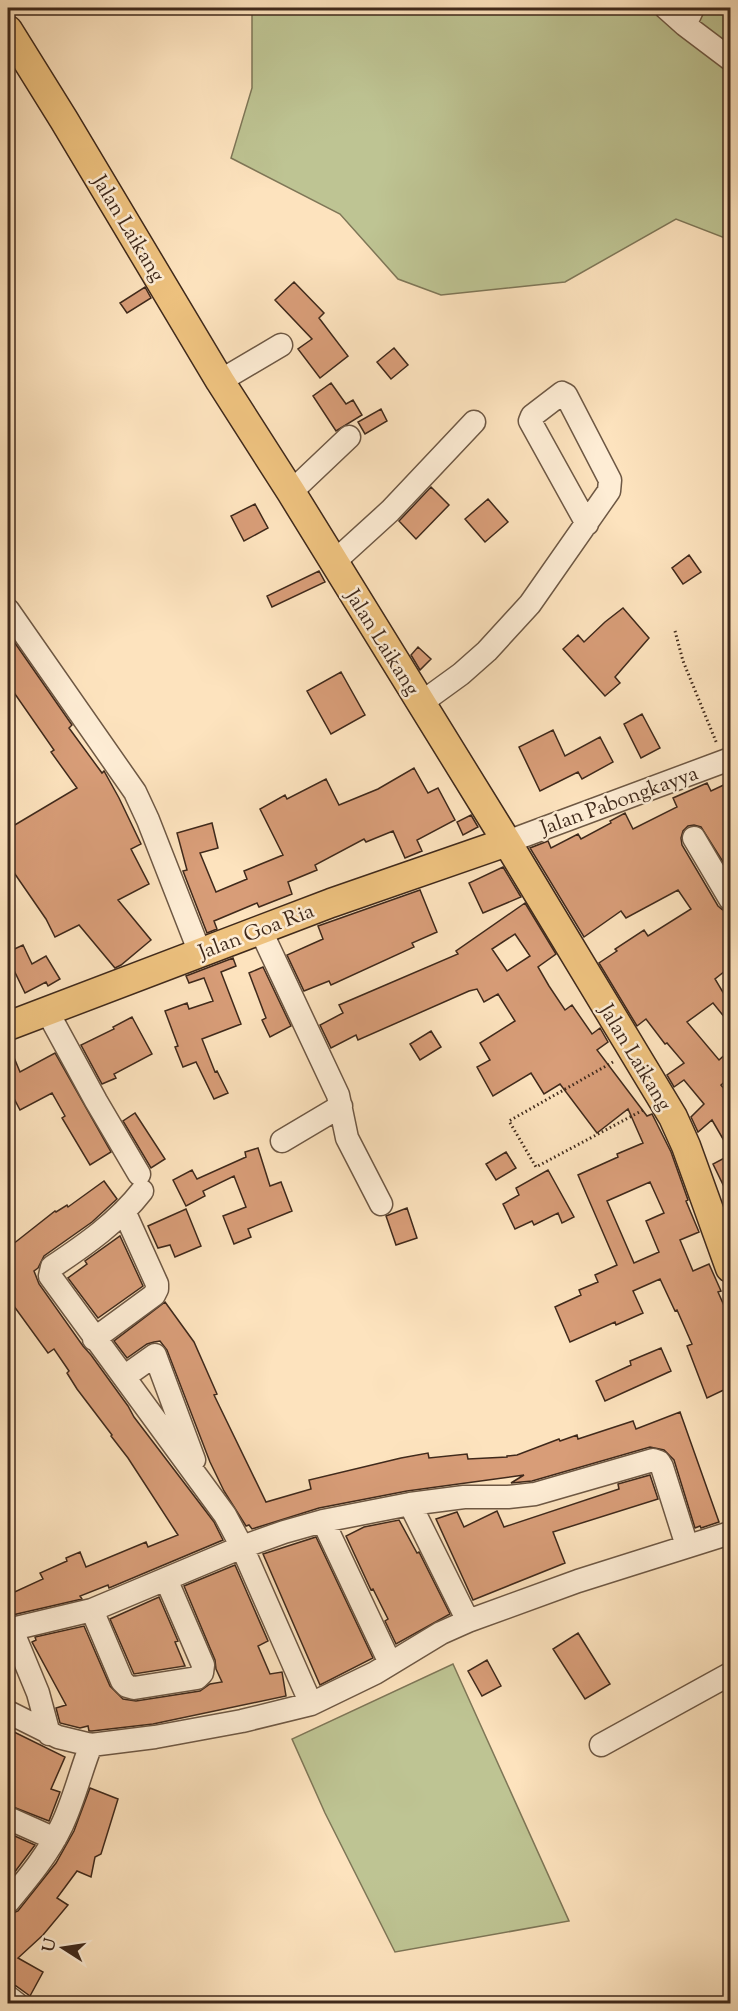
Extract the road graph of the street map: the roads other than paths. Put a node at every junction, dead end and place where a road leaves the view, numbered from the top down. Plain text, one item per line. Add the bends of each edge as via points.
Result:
1 (666, 8) edge
2 (689, 16) edge
3 (8, 34) edge
4 (730, 59) edge
5 (281, 345) dead end
6 (220, 381) junction
7 (474, 422) dead end
8 (349, 437) dead end
9 (291, 492) junction
10 (587, 524) junction
11 (334, 562) junction
12 (8, 610) edge
13 (421, 703) junction
14 (727, 760) edge
15 (694, 838) dead end
16 (507, 842) junction
17 (730, 899) edge
18 (260, 929) junction
19 (200, 953) junction
20 (47, 1011) junction
21 (8, 1026) edge
22 (341, 1106) junction
23 (282, 1141) dead end
24 (381, 1204) dead end
25 (124, 1211) junction
26 (730, 1268) edge
27 (94, 1339) junction
28 (123, 1377) junction
29 (194, 1471) junction
30 (410, 1504) junction
31 (323, 1521) junction
32 (730, 1533) edge
33 (687, 1545) junction
34 (242, 1547) junction
35 (166, 1579) junction
36 (92, 1610) junction
37 (468, 1621) junction
38 (10, 1630) edge
39 (390, 1663) junction
40 (730, 1674) edge
41 (311, 1704) junction
42 (8, 1712) edge
43 (49, 1734) junction
44 (91, 1744) junction
45 (601, 1744) dead end
46 (8, 1818) edge
47 (55, 1839) junction
48 (8, 1902) edge
49 (8, 1997) edge
50 (16, 2004) edge

1 - 2 street
2 - 4 street
3 - 6 main road, Jalan Laikang
5 - 6 street
6 - 9 main road, Jalan Laikang
7 - 11 street via 390,511
8 - 9 street
9 - 11 main road, Jalan Laikang
10 - 10 street via 609,492 610,480 562,393 530,421
10 - 13 street via 500,639
11 - 13 main road, Jalan Laikang
12 - 19 street via 135,792
13 - 16 main road, Jalan Laikang
14 - 16 street, Jalan Pabongkayya
15 - 17 street
16 - 18 main road, Jalan Goa Ria
16 - 26 main road, Jalan Laikang via 673,1117
18 - 19 main road, Jalan Goa Ria
18 - 22 street
19 - 20 main road, Jalan Goa Ria
20 - 21 main road, Jalan Goa Ria
20 - 25 street via 141,1182
22 - 23 street
22 - 24 street via 347,1138
25 - 27 street via 157,1289
25 - 27 street via 50,1271
27 - 28 street
28 - 29 street
28 - 29 street via 156,1355 192,1452
29 - 34 street
30 - 31 street
30 - 33 street via 535,1494 653,1460 662,1467
30 - 37 street
31 - 34 street
31 - 39 street
32 - 33 street
33 - 37 street
34 - 35 street
34 - 41 street
35 - 36 street
35 - 36 street via 203,1665 197,1678 127,1686
36 - 38 street
37 - 39 street
38 - 43 street via 38,1693
39 - 41 street
40 - 45 street
41 - 44 street via 231,1723
42 - 43 street
43 - 44 street
44 - 47 street
46 - 47 street
47 - 48 street
49 - 50 street

